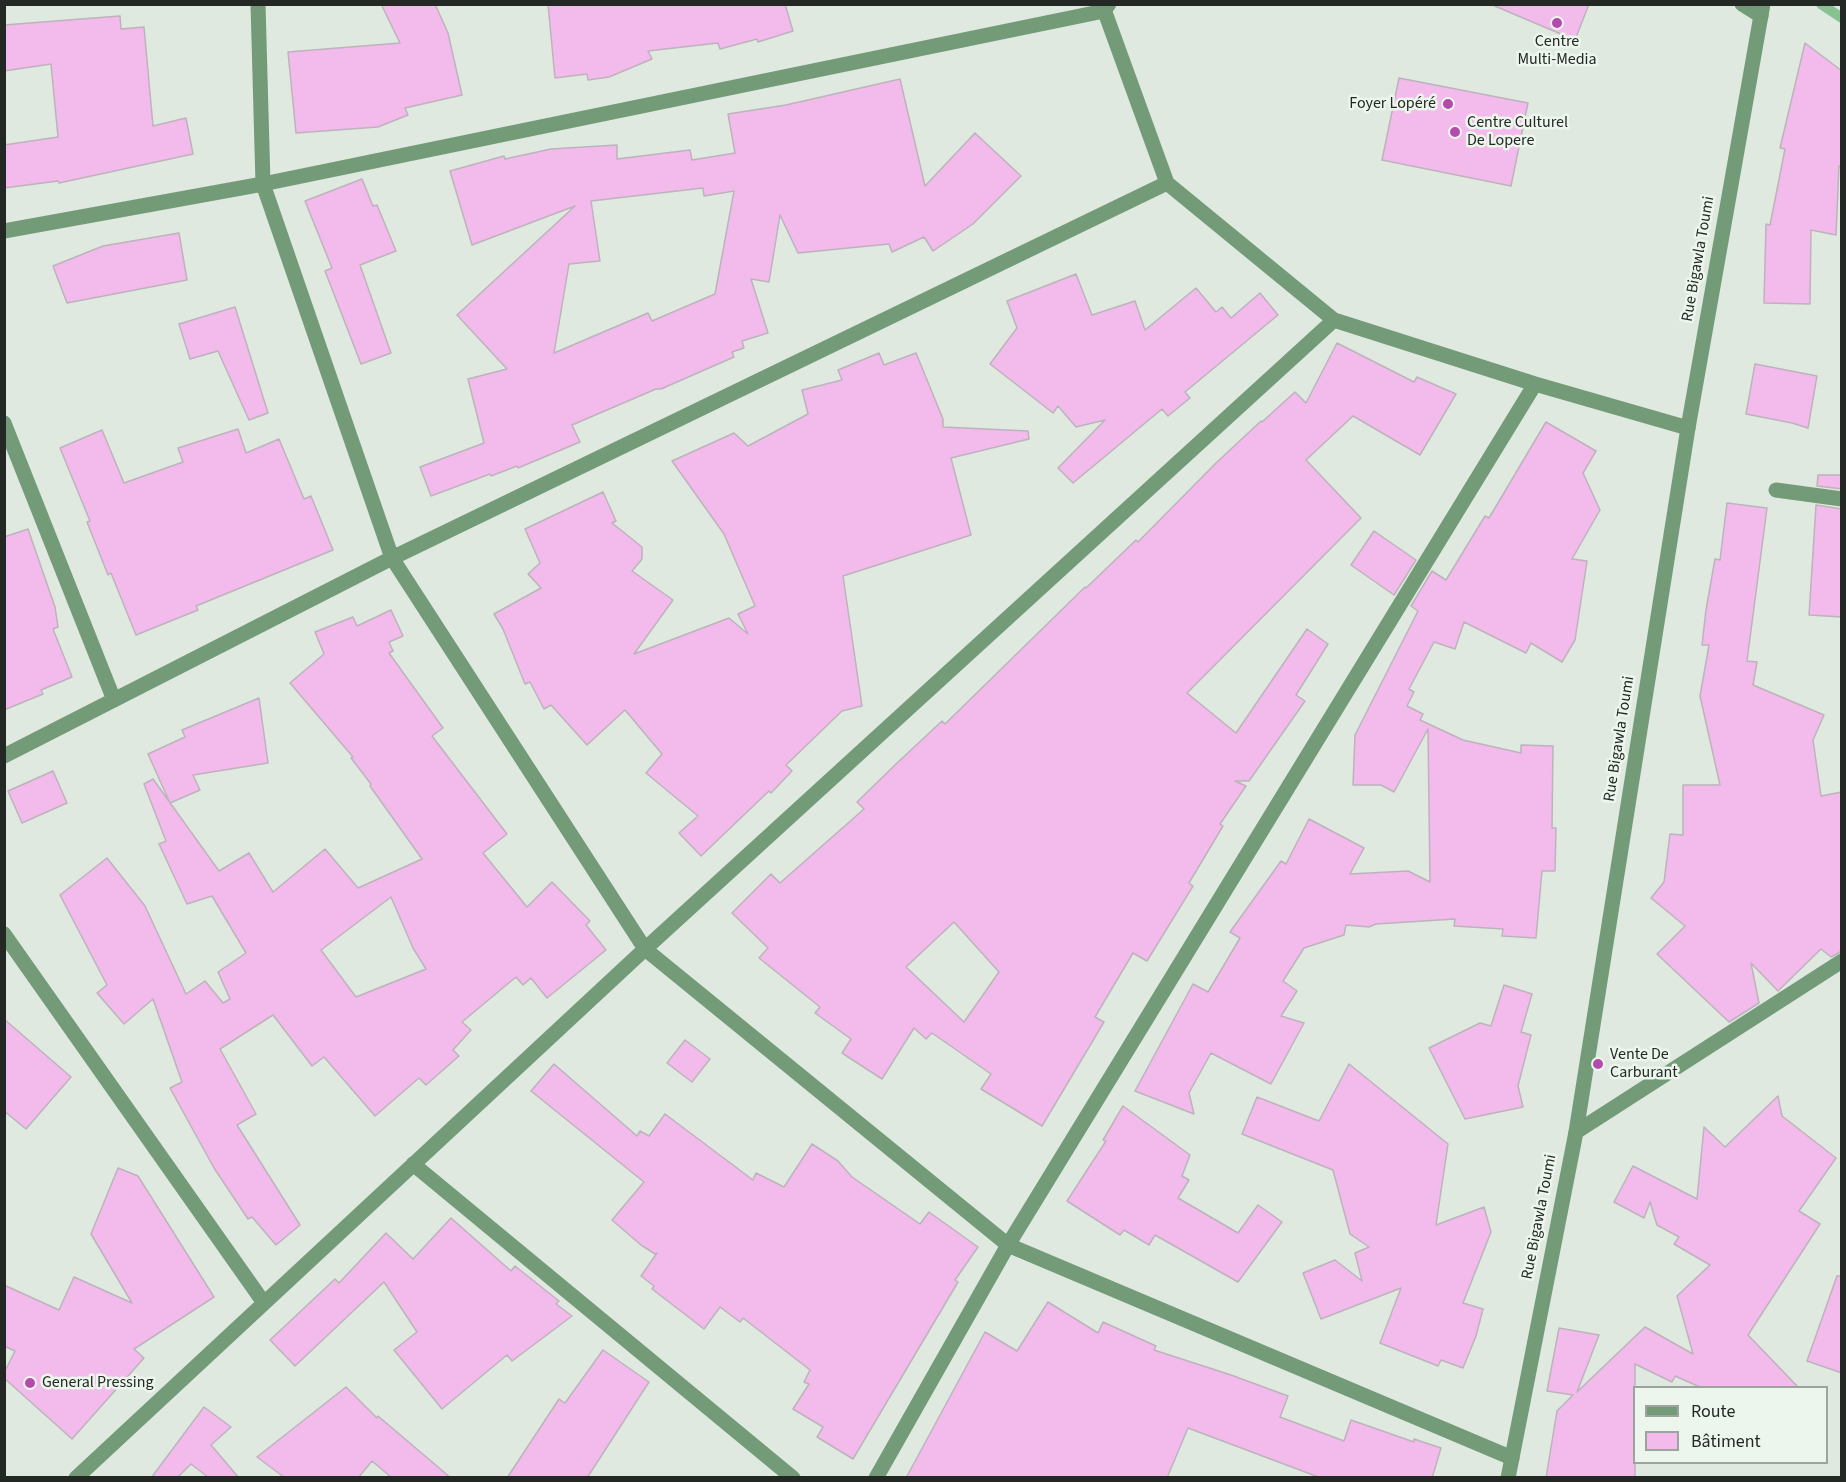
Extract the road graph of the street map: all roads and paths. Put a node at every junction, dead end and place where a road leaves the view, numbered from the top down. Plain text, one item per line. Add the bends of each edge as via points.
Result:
1 (258, 4) edge
2 (1742, 4) edge
3 (1105, 7) edge
4 (1762, 10) edge
5 (1167, 183) junction
6 (263, 184) junction
7 (4, 231) edge
8 (1334, 320) junction
9 (1535, 384) junction
10 (4, 423) edge
11 (1688, 428) junction
12 (1776, 490) dead end
13 (1842, 499) edge
14 (392, 558) junction
15 (114, 700) junction
16 (4, 756) edge
17 (4, 934) edge
18 (645, 949) junction
19 (1842, 961) edge
20 (1576, 1132) junction
21 (413, 1164) junction
22 (1008, 1245) junction
23 (264, 1303) junction
24 (1512, 1458) junction
25 (76, 1478) edge
26 (793, 1478) edge
27 (876, 1478) edge
28 (1508, 1478) edge

1 - 6 street
2 - 4 street
3 - 5 street
3 - 6 street
4 - 11 street, Rue Bigawla Toumi
5 - 8 street
5 - 14 street
6 - 7 street
6 - 14 street
8 - 9 street
8 - 18 street
9 - 11 street
9 - 22 street
10 - 15 street
11 - 20 street, Rue Bigawla Toumi
12 - 13 street
14 - 15 street
14 - 18 street
15 - 16 street
17 - 23 street
18 - 21 street
18 - 22 street
19 - 20 street
20 - 24 street, Rue Bigawla Toumi
21 - 23 street
21 - 26 street
22 - 24 street
22 - 27 street
23 - 25 street
24 - 28 street, Rue Bigawla Toumi

